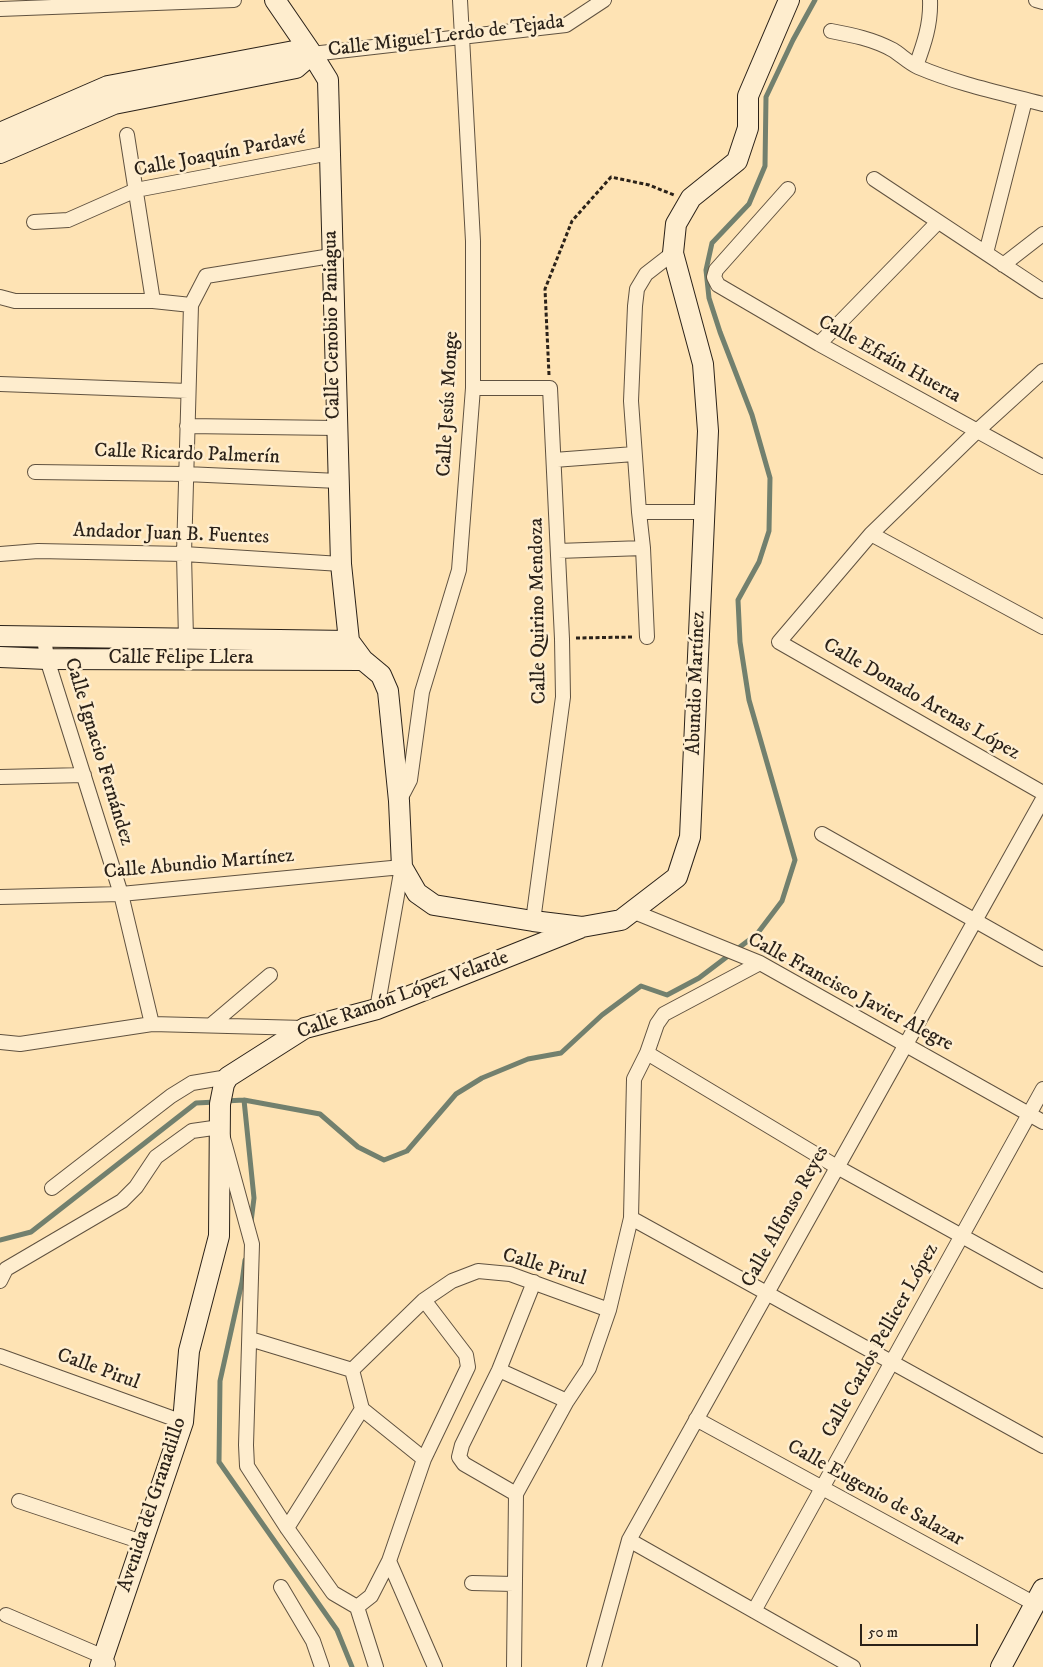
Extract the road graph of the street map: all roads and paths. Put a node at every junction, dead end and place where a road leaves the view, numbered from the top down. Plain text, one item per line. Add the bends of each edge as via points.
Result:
1 (234, 0) edge
2 (275, 0) edge
3 (460, 0) edge
4 (604, 0) edge
5 (789, 0) edge
6 (930, 0) edge
7 (1036, 0) edge
8 (1043, 2) edge
9 (0, 9) edge
10 (831, 31) dead end
11 (462, 38) junction
12 (312, 54) junction
13 (916, 66) junction
14 (111, 95) junction
15 (1025, 100) junction
16 (1043, 104) edge
17 (0, 133) edge
18 (127, 135) dead end
19 (0, 153) edge
20 (330, 153) junction
21 (874, 179) dead end
22 (788, 189) dead end
23 (136, 190) junction
24 (691, 198) junction
25 (34, 222) dead end
26 (938, 222) junction
27 (1043, 234) edge
28 (674, 253) junction
29 (986, 254) junction
30 (331, 256) junction
31 (1003, 265) junction
32 (1043, 292) edge
33 (0, 297) edge
34 (153, 300) junction
35 (190, 305) junction
36 (818, 344) junction
37 (1043, 371) edge
38 (0, 384) edge
39 (473, 388) junction
40 (550, 388) junction
41 (188, 391) junction
42 (188, 426) junction
43 (336, 428) junction
44 (977, 431) junction
45 (634, 454) junction
46 (554, 460) junction
47 (1043, 467) edge
48 (35, 472) dead end
49 (186, 474) junction
50 (338, 480) junction
51 (639, 512) junction
52 (703, 512) junction
53 (871, 534) junction
54 (643, 548) junction
55 (558, 551) junction
56 (0, 554) edge
57 (184, 554) junction
58 (340, 564) junction
59 (1043, 627) edge
60 (0, 636) edge
61 (647, 636) joint
62 (44, 637) junction
63 (186, 639) junction
64 (562, 639) junction
65 (350, 641) junction
66 (0, 657) edge
67 (47, 659) junction
68 (363, 660) junction
69 (84, 775) junction
70 (0, 777) edge
71 (1043, 793) edge
72 (1043, 799) edge
73 (399, 801) junction
74 (822, 834) dead end
75 (402, 867) junction
76 (121, 894) junction
77 (0, 897) edge
78 (632, 911) junction
79 (532, 921) junction
80 (975, 921) junction
81 (582, 927) junction
82 (1043, 959) edge
83 (756, 962) junction
84 (270, 976) dead end
85 (377, 1009) junction
86 (152, 1024) junction
87 (210, 1025) junction
88 (305, 1028) junction
89 (0, 1042) edge
90 (905, 1045) junction
91 (647, 1053) junction
92 (226, 1080) junction
93 (1043, 1089) edge
94 (1029, 1114) junction
95 (1043, 1122) edge
96 (220, 1126) junction
97 (837, 1167) junction
98 (52, 1188) dead end
99 (631, 1218) junction
100 (962, 1236) junction
101 (0, 1281) edge
102 (531, 1281) junction
103 (1043, 1281) edge
104 (766, 1293) junction
105 (424, 1300) junction
106 (608, 1310) junction
107 (250, 1339) junction
108 (0, 1356) edge
109 (892, 1362) junction
110 (352, 1370) junction
111 (499, 1370) junction
112 (567, 1401) junction
113 (362, 1409) junction
114 (696, 1419) junction
115 (183, 1422) junction
116 (1043, 1446) edge
117 (424, 1459) junction
118 (823, 1488) junction
119 (516, 1494) junction
120 (19, 1502) dead end
121 (287, 1528) junction
122 (629, 1540) junction
123 (142, 1542) junction
124 (390, 1561) junction
125 (472, 1583) dead end
126 (514, 1584) junction
127 (281, 1587) dead end
128 (1039, 1596) edge
129 (357, 1607) junction
130 (754, 1611) junction
131 (6, 1615) dead end
132 (104, 1664) edge
133 (322, 1667) edge
134 (376, 1667) edge
135 (435, 1667) edge
136 (514, 1667) edge
137 (594, 1667) edge
138 (853, 1667) edge
139 (1000, 1667) edge

1 - 9 street
2 - 12 street, Calle Cenobio Paniagua
3 - 11 street, Calle Jesús Monge
4 - 11 street, Calle Miguel Lerdo de Tejada via 566,25
5 - 24 street, Abundio Martínez via 748,96 748,128 737,160
6 - 13 street via 927,35
7 - 8 street
10 - 13 street via 875,41
11 - 12 street, Calle Miguel Lerdo de Tejada
11 - 39 street, Calle Jesús Monge via 473,241
12 - 14 street, Calle Miguel Lerdo de Tejada via 294,51 192,79
12 - 20 street, Calle Cenobio Paniagua via 328,80
13 - 15 street via 955,81
14 - 17 street, Calle Miguel Lerdo de Tejada
14 - 19 street, Calle Miguel Lerdo de Tejada
15 - 16 street
15 - 29 street
18 - 23 street
20 - 23 street, Calle Joaquín Pardavé
20 - 30 street, Calle Cenobio Paniagua
21 - 26 street
22 - 36 street, Calle Efráin Huerta via 716,270 714,277 718,285
23 - 25 street, Calle Joaquín Pardavé via 68,220
23 - 34 street
24 - 28 street, Abundio Martínez via 676,224
24 - 40 path via 611,177 572,221 545,289
26 - 29 street
26 - 36 street
27 - 31 street
28 - 45 street via 646,274 637,289 631,402
28 - 52 street, Abundio Martínez via 703,364 708,431
29 - 31 street
30 - 35 street via 206,276
30 - 43 street, Calle Cenobio Paniagua
31 - 32 street
33 - 34 street via 15,301
34 - 35 street
35 - 41 street
36 - 44 street, Calle Efráin Huerta
37 - 44 street
38 - 41 street
39 - 40 street
39 - 73 street, Calle Jesús Monge via 459,570 422,692 410,780
40 - 46 street, Calle Quirino Mendoza
41 - 42 street
42 - 43 street
42 - 49 street
43 - 50 street, Calle Cenobio Paniagua
44 - 47 street, Calle Efráin Huerta
44 - 53 street
45 - 46 street
45 - 51 street
46 - 55 street, Calle Quirino Mendoza
48 - 49 street, Calle Ricardo Palmerín
49 - 50 street, Calle Ricardo Palmerín
49 - 57 street
50 - 58 street, Calle Cenobio Paniagua
51 - 52 street
51 - 54 street
52 - 78 street, Abundio Martínez via 690,837 677,877
53 - 59 street
53 - 71 street, Calle Donado Arenas López via 779,642
54 - 55 street
54 - 61 street
55 - 64 street, Calle Quirino Mendoza
56 - 57 street, Andador Juan B. Fuentes via 38,550
57 - 58 street, Andador Juan B. Fuentes
57 - 63 street
58 - 65 street, Calle Cenobio Paniagua
60 - 62 street, Calle Felipe Llera
61 - 64 path
62 - 63 street, Calle Felipe Llera
62 - 67 street, Calle Ignacio Fernández
63 - 65 street, Calle Felipe Llera
64 - 79 street, Calle Quirino Mendoza via 564,697
65 - 68 street, Calle Cenobio Paniagua
66 - 67 street, Calle Felipe Llera
67 - 68 street, Calle Felipe Llera
67 - 69 street, Calle Ignacio Fernández
68 - 73 street, Abundio Martínez via 381,675 388,691
69 - 70 street
69 - 76 street, Calle Ignacio Fernández
72 - 80 street, Calle Alfonso Reyes
73 - 75 street, Abundio Martínez
74 - 80 street
75 - 76 street, Calle Abundio Martínez
75 - 79 street, Abundio Martínez via 417,893 434,905
75 - 85 street
76 - 77 street, Calle Abundio Martínez
76 - 86 street, Calle Ignacio Fernández
78 - 81 street, Abundio Martínez via 621,920
78 - 83 street, Calle Francisco Javier Alegre
79 - 81 street, Abundio Martínez
80 - 82 street
80 - 90 street, Calle Alfonso Reyes
81 - 85 street, Calle Ramón López Velarde
83 - 90 street, Calle Francisco Javier Alegre
83 - 91 street via 664,1014
84 - 87 street
85 - 88 street, Calle Ramón López Velarde
86 - 87 street
86 - 89 street via 20,1044
87 - 88 street
88 - 92 street, Calle Ramón López Velarde
90 - 94 street, Calle Francisco Javier Alegre
90 - 97 street, Calle Alfonso Reyes
91 - 97 street
91 - 99 street via 634,1079
92 - 96 street, Avenida del Granadillo via 220,1104
92 - 98 street via 192,1083 171,1096
93 - 94 street, Calle Carlos Pellicer López
94 - 95 street, Calle Francisco Javier Alegre
94 - 100 street, Calle Carlos Pellicer López
96 - 101 street via 192,1131 156,1157 136,1187 122,1201 6,1269
96 - 107 street via 252,1244
96 - 115 street, Avenida del Granadillo via 219,1236 189,1351
97 - 100 street
97 - 104 street, Calle Alfonso Reyes
99 - 104 street
99 - 106 street
100 - 103 street
100 - 109 street, Calle Carlos Pellicer López
102 - 105 street, Calle Pirul via 510,1274 478,1271 452,1281
102 - 106 street, Calle Pirul
102 - 111 street
104 - 109 street
104 - 114 street, Calle Alfonso Reyes
105 - 110 street, Calle Pirul
105 - 117 street via 466,1355 468,1367
106 - 112 street via 589,1368
107 - 110 street
107 - 121 street via 247,1466
108 - 115 street, Calle Pirul
109 - 116 street
109 - 118 street, Calle Carlos Pellicer López
110 - 113 street
111 - 112 street
111 - 119 street via 459,1457 464,1464
112 - 119 street
113 - 117 street
113 - 121 street
114 - 118 street, Calle Eugenio de Salazar
114 - 122 street, Calle Alfonso Reyes
115 - 123 street, Avenida del Granadillo
117 - 124 street
118 - 128 street, Calle Eugenio de Salazar
118 - 130 street, Calle Carlos Pellicer López
119 - 126 street
120 - 123 street
121 - 129 street via 334,1593
122 - 130 street
122 - 137 street, Calle Alfonso Reyes
123 - 132 street, Avenida del Granadillo
124 - 129 street via 371,1596
124 - 135 street
125 - 126 street
126 - 136 street
127 - 133 street via 313,1641
128 - 139 street
129 - 134 street
130 - 138 street
131 - 132 street

